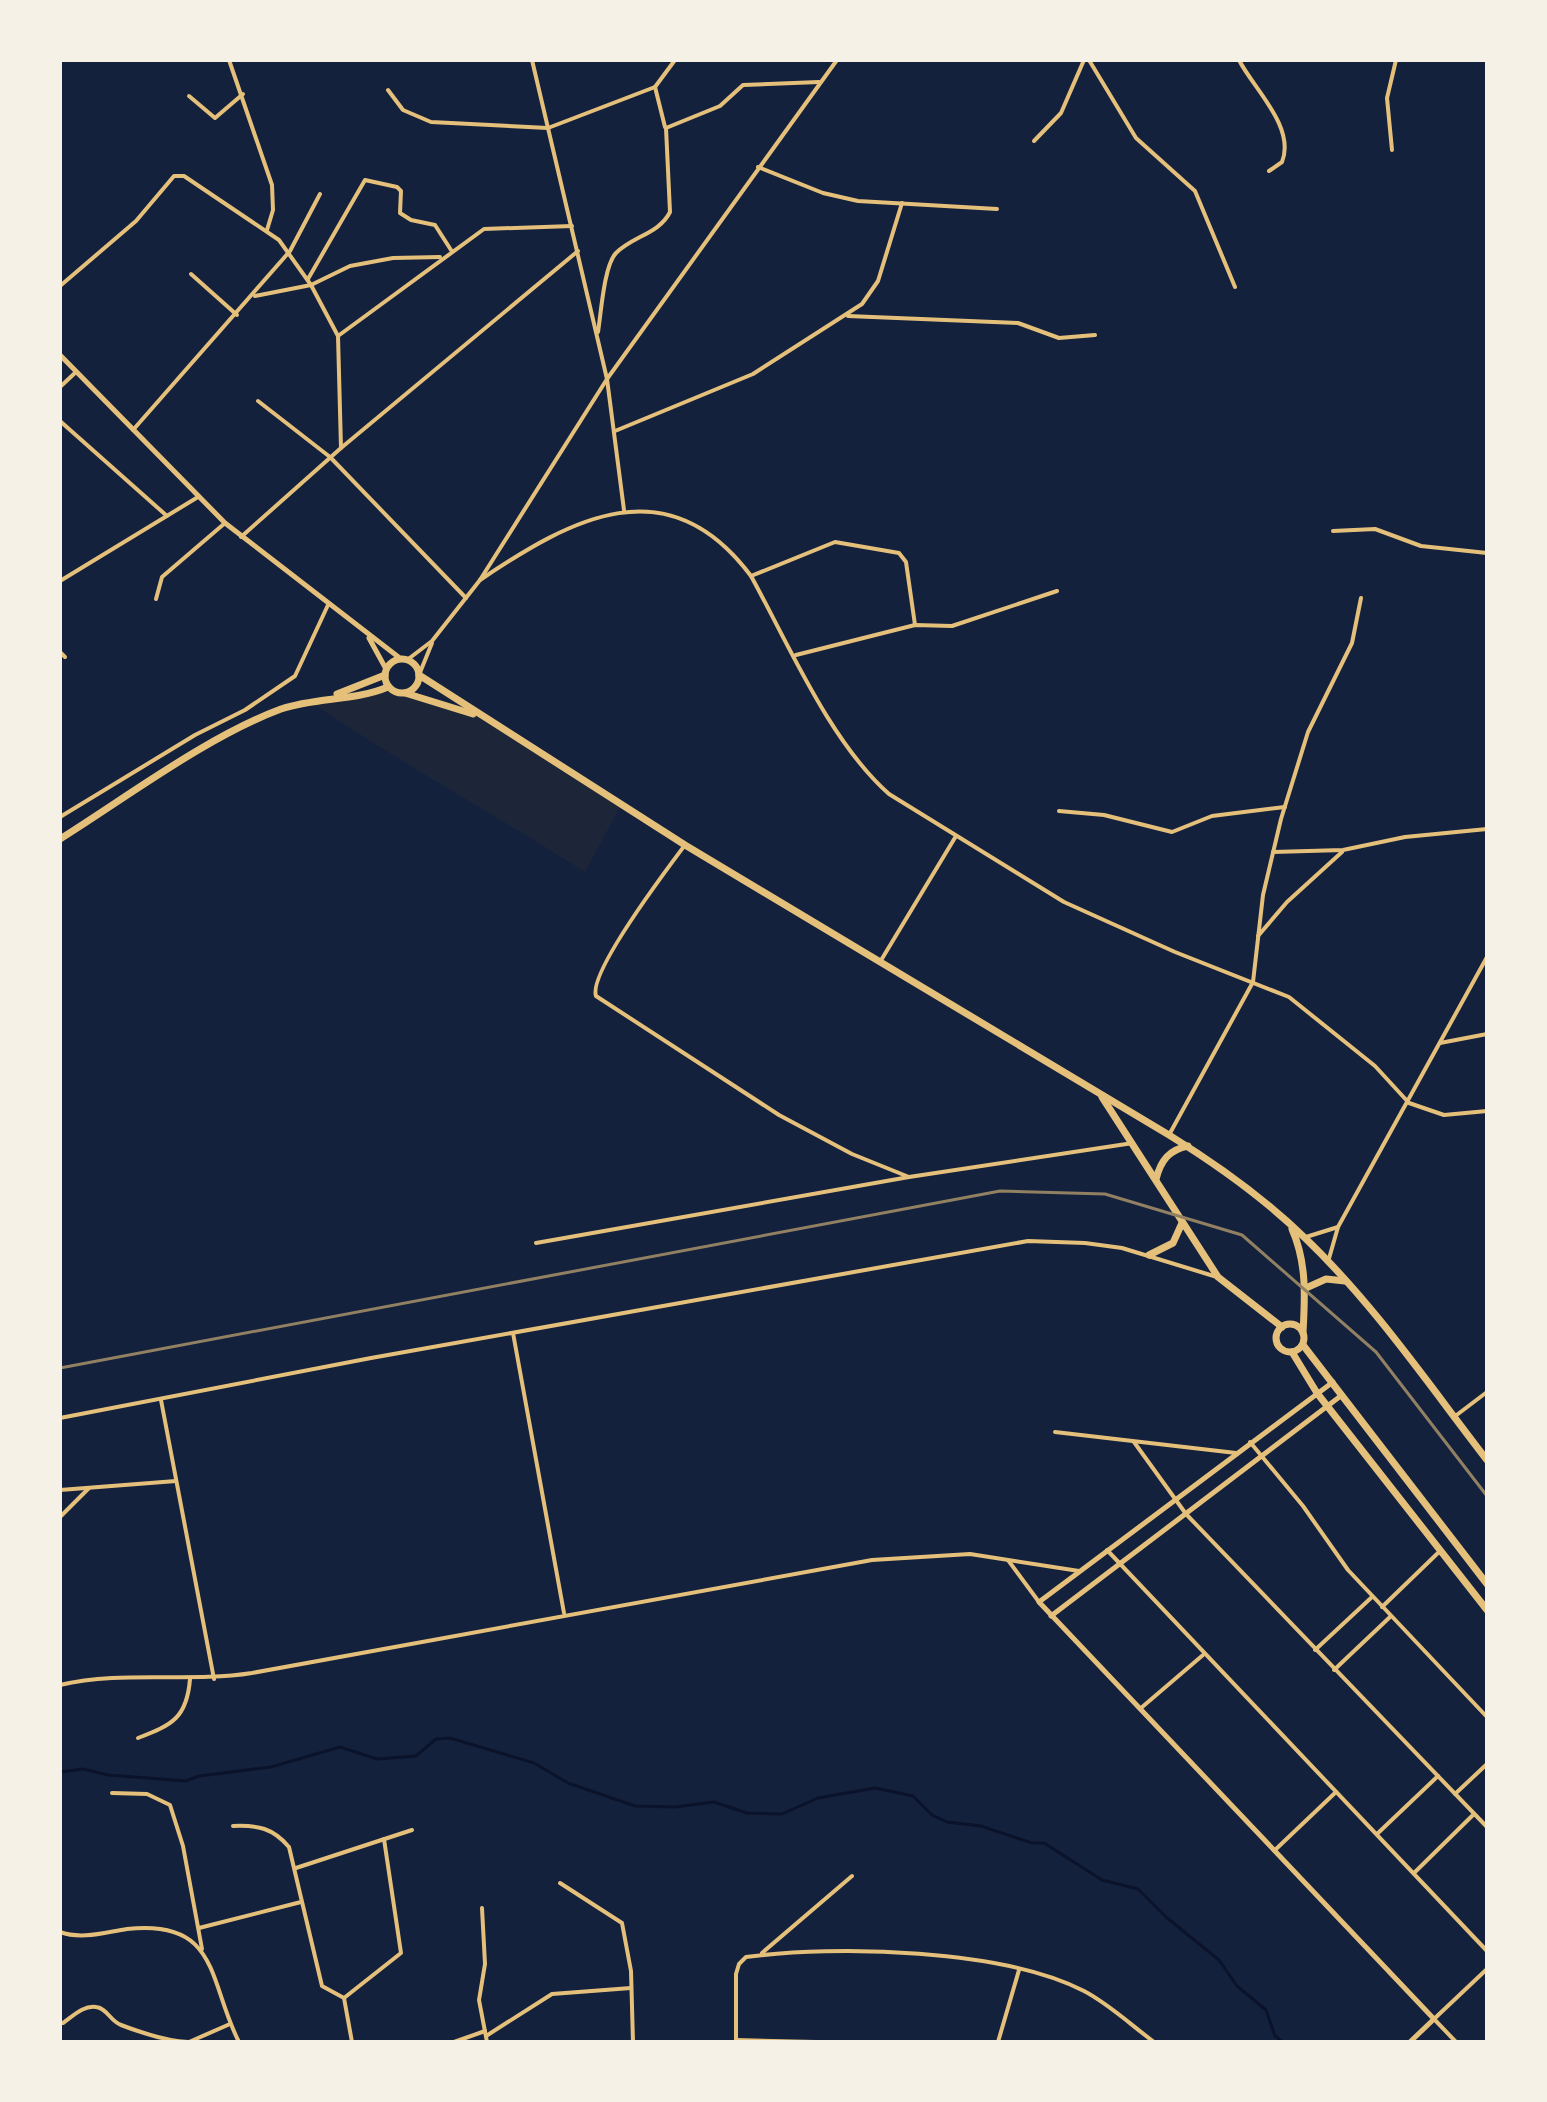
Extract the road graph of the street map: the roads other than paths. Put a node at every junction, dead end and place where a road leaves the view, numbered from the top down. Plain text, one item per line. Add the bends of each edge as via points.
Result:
1 (229, 60) edge
2 (532, 60) edge
3 (675, 60) edge
4 (837, 60) edge
5 (1087, 60) edge
6 (1239, 60) edge
7 (1396, 60) edge
8 (819, 82) junction
9 (655, 87) junction
10 (388, 90) dead end
11 (243, 94) junction
12 (189, 96) dead end
13 (548, 128) junction
14 (666, 128) junction
15 (1034, 141) dead end
16 (1392, 150) dead end
17 (758, 167) junction
18 (1269, 171) dead end
19 (320, 194) dead end
20 (902, 203) junction
21 (997, 209) dead end
22 (572, 226) junction
23 (267, 230) junction
24 (451, 250) junction
25 (290, 251) junction
26 (578, 251) junction
27 (442, 257) junction
28 (191, 274) dead end
29 (308, 279) junction
30 (311, 285) junction
31 (60, 286) edge
32 (1235, 287) dead end
33 (254, 296) junction
34 (237, 315) junction
35 (845, 316) junction
36 (597, 334) junction
37 (1095, 335) dead end
38 (338, 336) junction
39 (60, 355) edge
40 (76, 371) junction
41 (607, 379) junction
42 (60, 387) edge
43 (258, 401) dead end
44 (60, 421) edge
45 (133, 430) junction
46 (615, 431) junction
47 (341, 448) junction
48 (330, 457) junction
49 (198, 497) junction
50 (624, 510) junction
51 (167, 516) junction
52 (225, 523) junction
53 (1333, 531) dead end
54 (241, 537) junction
55 (1487, 553) edge
56 (751, 576) junction
57 (480, 580) junction
58 (60, 581) edge
59 (1057, 591) dead end
60 (466, 598) junction
61 (1361, 598) dead end
62 (156, 599) dead end
63 (328, 605) junction
64 (915, 625) junction
65 (366, 634) junction
66 (432, 641) junction
67 (60, 652) edge
68 (796, 655) junction
69 (65, 657) dead end
70 (404, 660) junction
71 (385, 672) junction
72 (419, 675) junction
73 (388, 687) junction
74 (405, 693) junction
75 (327, 698) junction
76 (490, 720) junction
77 (1285, 807) junction
78 (1059, 811) dead end
79 (60, 817) edge
80 (1487, 829) edge
81 (956, 836) junction
82 (60, 839) edge
83 (685, 845) junction
84 (1343, 850) junction
85 (1273, 852) junction
86 (1257, 937) junction
87 (1487, 957) edge
88 (880, 962) junction
89 (1253, 982) junction
90 (1487, 1034) edge
91 (1440, 1043) junction
92 (1101, 1095) junction
93 (1409, 1103) junction
94 (1487, 1111) edge
95 (1169, 1135) junction
96 (1134, 1142) junction
97 (1188, 1146) junction
98 (909, 1177) junction
99 (1156, 1179) junction
100 (1182, 1223) junction
101 (1289, 1223) junction
102 (1338, 1227) junction
103 (1305, 1237) junction
104 (536, 1243) dead end
105 (1149, 1255) junction
106 (1328, 1262) junction
107 (1218, 1277) junction
108 (1347, 1281) junction
109 (1306, 1288) junction
110 (1282, 1327) junction
111 (513, 1333) junction
112 (1303, 1333) junction
113 (1303, 1345) junction
114 (1292, 1352) junction
115 (1333, 1382) junction
116 (1487, 1392) edge
117 (1317, 1393) junction
118 (1342, 1395) junction
119 (161, 1400) junction
120 (1328, 1406) junction
121 (1454, 1417) junction
122 (60, 1418) edge
123 (1055, 1432) dead end
124 (1134, 1442) junction
125 (1250, 1442) junction
126 (1236, 1453) junction
127 (1261, 1456) junction
128 (1487, 1460) edge
129 (1396, 1467) junction
130 (1383, 1478) junction
131 (176, 1481) junction
132 (91, 1486) junction
133 (60, 1490) edge
134 (1174, 1500) junction
135 (1186, 1514) junction
136 (60, 1517) edge
137 (1107, 1550) junction
138 (1440, 1551) junction
139 (1007, 1559) junction
140 (1120, 1565) junction
141 (1079, 1571) junction
142 (1487, 1584) edge
143 (1372, 1597) junction
144 (1039, 1602) junction
145 (1382, 1607) junction
146 (1487, 1610) edge
147 (564, 1614) junction
148 (1051, 1616) junction
149 (1390, 1617) junction
150 (1315, 1650) junction
151 (1204, 1655) junction
152 (1334, 1670) junction
153 (190, 1679) junction
154 (214, 1679) junction
155 (60, 1685) edge
156 (1141, 1708) junction
157 (1487, 1717) edge
158 (138, 1738) dead end
159 (1487, 1764) edge
160 (1438, 1776) junction
161 (1336, 1792) junction
162 (112, 1793) dead end
163 (1455, 1794) junction
164 (1474, 1814) junction
165 (233, 1826) dead end
166 (1487, 1827) edge
167 (412, 1830) dead end
168 (1377, 1834) junction
169 (384, 1839) junction
170 (1275, 1850) junction
171 (296, 1868) junction
172 (1415, 1872) junction
173 (852, 1876) dead end
174 (560, 1883) dead end
175 (301, 1902) junction
176 (482, 1908) dead end
177 (199, 1928) junction
178 (60, 1932) edge
179 (202, 1949) junction
180 (1487, 1951) edge
181 (760, 1955) junction
182 (1487, 1969) edge
183 (1019, 1970) junction
184 (631, 1988) junction
185 (344, 1998) junction
186 (1434, 2019) junction
187 (63, 2023) dead end
188 (230, 2024) junction
189 (486, 2036) edge
190 (736, 2041) edge
191 (188, 2042) edge
192 (239, 2042) edge
193 (352, 2042) edge
194 (454, 2042) edge
195 (633, 2042) edge
196 (816, 2042) edge
197 (998, 2042) edge
198 (1154, 2042) edge
199 (1410, 2042) edge
200 (1456, 2042) edge

1 - 11 street
2 - 13 street
3 - 9 street
4 - 8 street
5 - 15 street via 1061,113
5 - 32 street via 1136,138 1195,191
6 - 18 street via 1273,109 1284,146 1282,162
7 - 16 street via 1387,98
8 - 14 street via 743,85 720,106
8 - 17 street
9 - 13 street
9 - 14 street
10 - 13 street via 403,110 431,122
11 - 12 street via 215,118
11 - 23 street via 272,185
13 - 22 street
14 - 36 street via 670,212 665,223 617,252 610,263
17 - 20 street via 823,193
17 - 41 street
19 - 25 street
20 - 21 street
20 - 35 street via 878,281 862,304
22 - 24 street via 496,226
22 - 26 street
23 - 25 street
23 - 31 street via 176,174 136,221
24 - 27 street
24 - 29 street via 435,225 400,213 397,187 365,180
25 - 29 street
25 - 33 street
26 - 36 street
26 - 47 street
27 - 30 street via 350,266
27 - 38 street
28 - 34 street
29 - 30 street
30 - 33 street
30 - 38 street
33 - 34 street
34 - 45 street
35 - 37 street via 1018,323 1059,338
35 - 46 street via 753,374
36 - 41 street
38 - 47 street
39 - 40 street
40 - 42 street
40 - 45 street
41 - 46 street
41 - 57 street
43 - 48 street
44 - 51 street
45 - 49 street
46 - 50 street
47 - 48 street
48 - 54 street
48 - 60 street
49 - 51 street
49 - 52 street
50 - 56 street via 657,513 689,524 737,556
50 - 57 street via 556,532
51 - 58 street
52 - 54 street
52 - 62 street via 162,577
53 - 55 street via 1375,529 1421,546
54 - 63 street
56 - 64 street via 835,542 899,553 906,562
56 - 68 street
57 - 60 street
59 - 64 street via 952,626
60 - 66 street
61 - 77 street via 1352,643 1308,732
63 - 65 street
63 - 79 street via 295,676
64 - 68 street
65 - 70 street
65 - 71 street
66 - 70 street
66 - 72 street
67 - 69 street
68 - 81 street via 841,739 868,776
70 - 71 main road
70 - 72 main road
71 - 73 main road
71 - 75 main road
72 - 74 main road via 416,686
72 - 76 main road
73 - 74 main road
73 - 75 main road
74 - 76 main road
75 - 82 main road via 252,722
76 - 83 main road
77 - 78 street via 1212,816 1172,832 1104,815
77 - 85 street
80 - 84 street
81 - 88 street
81 - 89 street via 1064,902
83 - 88 main road
83 - 98 street via 619,942 595,983 596,996 779,1115
84 - 85 street
84 - 86 street
85 - 86 street
86 - 89 street
87 - 91 street
88 - 92 main road
89 - 93 street via 1289,997 1326,1023
89 - 95 street
90 - 91 street
91 - 93 street
92 - 95 main road
92 - 96 main road
93 - 94 street via 1444,1115
93 - 102 street
95 - 97 main road
96 - 98 street
96 - 99 main road
97 - 99 main road via 1165,1157
97 - 101 main road
98 - 104 street
99 - 100 main road
100 - 105 main road via 1173,1243
100 - 107 main road
101 - 103 main road
101 - 109 main road
102 - 103 street
102 - 106 street
103 - 106 main road
105 - 107 street
105 - 111 street via 1085,1243 1028,1241
106 - 108 main road
107 - 110 main road
108 - 109 main road via 1326,1279
108 - 121 main road
109 - 112 main road
110 - 112 main road via 1294,1325
110 - 114 main road via 1277,1344
111 - 119 street
111 - 147 street
112 - 113 main road
113 - 114 main road
113 - 115 main road
114 - 117 main road
115 - 117 street
115 - 118 main road
116 - 121 street
117 - 120 main road
117 - 125 street
118 - 120 street
118 - 129 main road
119 - 122 street
119 - 131 street
120 - 127 street
120 - 130 main road
121 - 128 main road
123 - 124 street
124 - 126 street
124 - 134 street
125 - 126 street
125 - 127 street
126 - 134 street
127 - 135 street
127 - 143 street
129 - 130 main road
129 - 142 main road
130 - 138 main road
131 - 132 street
131 - 154 street
132 - 133 street
132 - 136 street
134 - 135 street
134 - 137 street
135 - 140 street
135 - 150 street
137 - 140 street
137 - 141 street
138 - 145 street
138 - 146 main road
139 - 141 street
139 - 144 street
139 - 147 street via 931,1554 872,1560
140 - 148 street
140 - 151 street
141 - 144 street
143 - 145 street
143 - 150 street
144 - 148 street
145 - 149 street
147 - 154 street via 498,1631
148 - 156 street
149 - 152 street
149 - 157 street
150 - 152 street
151 - 156 street
151 - 161 street
152 - 160 street
153 - 154 street
153 - 155 street
153 - 158 street via 182,1712 168,1727
156 - 170 street
159 - 163 street
160 - 163 street
160 - 168 street
161 - 168 street
161 - 170 street
162 - 177 street via 147,1794 170,1805
163 - 164 street
164 - 166 street
164 - 172 street
165 - 171 street via 276,1833 289,1847
167 - 169 street
168 - 172 street
169 - 171 street
169 - 185 street via 401,1953
170 - 186 street
171 - 175 street
172 - 180 street
173 - 181 street
174 - 184 street via 622,1923
175 - 177 street
175 - 185 street via 322,1986
176 - 189 street via 485,1964 479,2000
177 - 179 street
178 - 179 street via 164,1931
179 - 188 street
181 - 183 street via 932,1956
181 - 190 street via 739,1964
182 - 186 street
183 - 197 street
183 - 198 street via 1086,1992
184 - 189 street via 552,1994
184 - 195 street
185 - 193 street
186 - 199 street
186 - 200 street
187 - 191 street via 95,2006 121,2025
188 - 191 street
188 - 192 street
189 - 194 street
190 - 196 street

